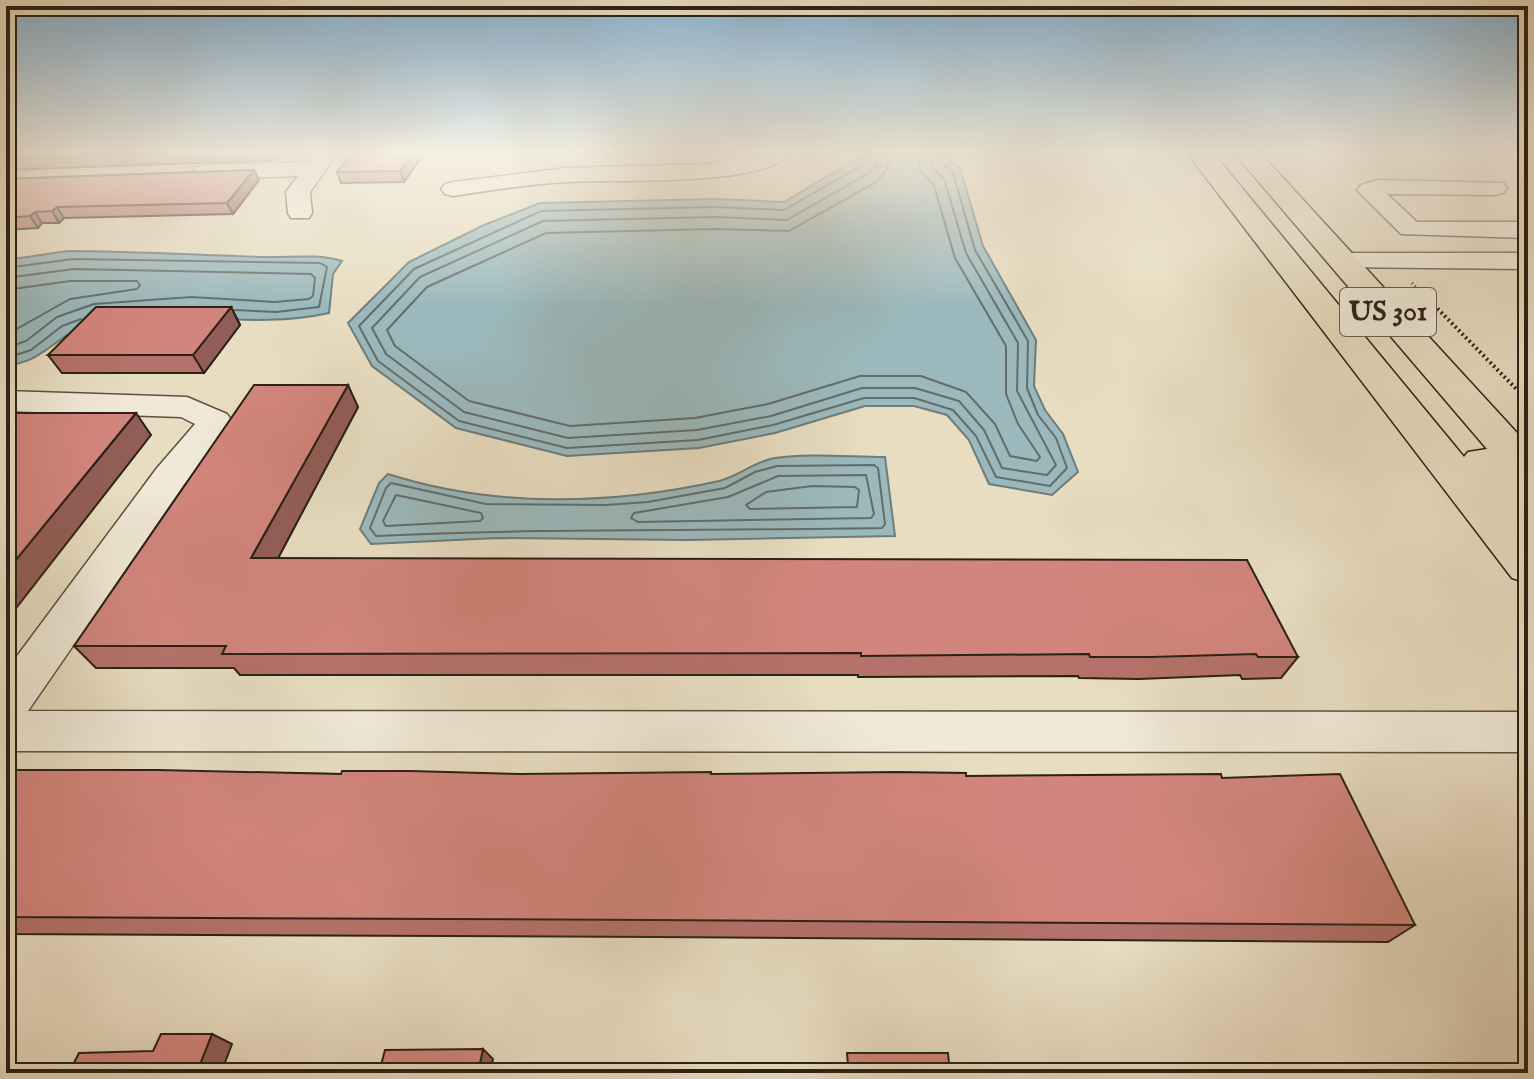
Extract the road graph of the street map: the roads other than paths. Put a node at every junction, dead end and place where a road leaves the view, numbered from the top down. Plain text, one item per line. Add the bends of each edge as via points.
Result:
1 (299, 204) edge
2 (1241, 204) edge
3 (1269, 204) edge
4 (1292, 204) edge
5 (1384, 204) edge
6 (300, 213) dead end
7 (1528, 230) edge
8 (1276, 247) junction
9 (1339, 257) junction
10 (1528, 261) edge
11 (6, 401) edge
12 (1528, 470) edge
13 (1528, 515) edge
14 (1528, 566) edge
15 (6, 706) edge
16 (6, 731) edge
17 (1528, 732) edge

1 - 6 street
2 - 8 main road, US 301
3 - 9 main road via 1290,229
4 - 9 main road, US 301
5 - 7 street via 1410,229
8 - 13 main road via 1332,287
8 - 14 main road, US 301
9 - 10 street
9 - 12 main road, US 301
11 - 15 street via 187,407 215,421
16 - 17 street

